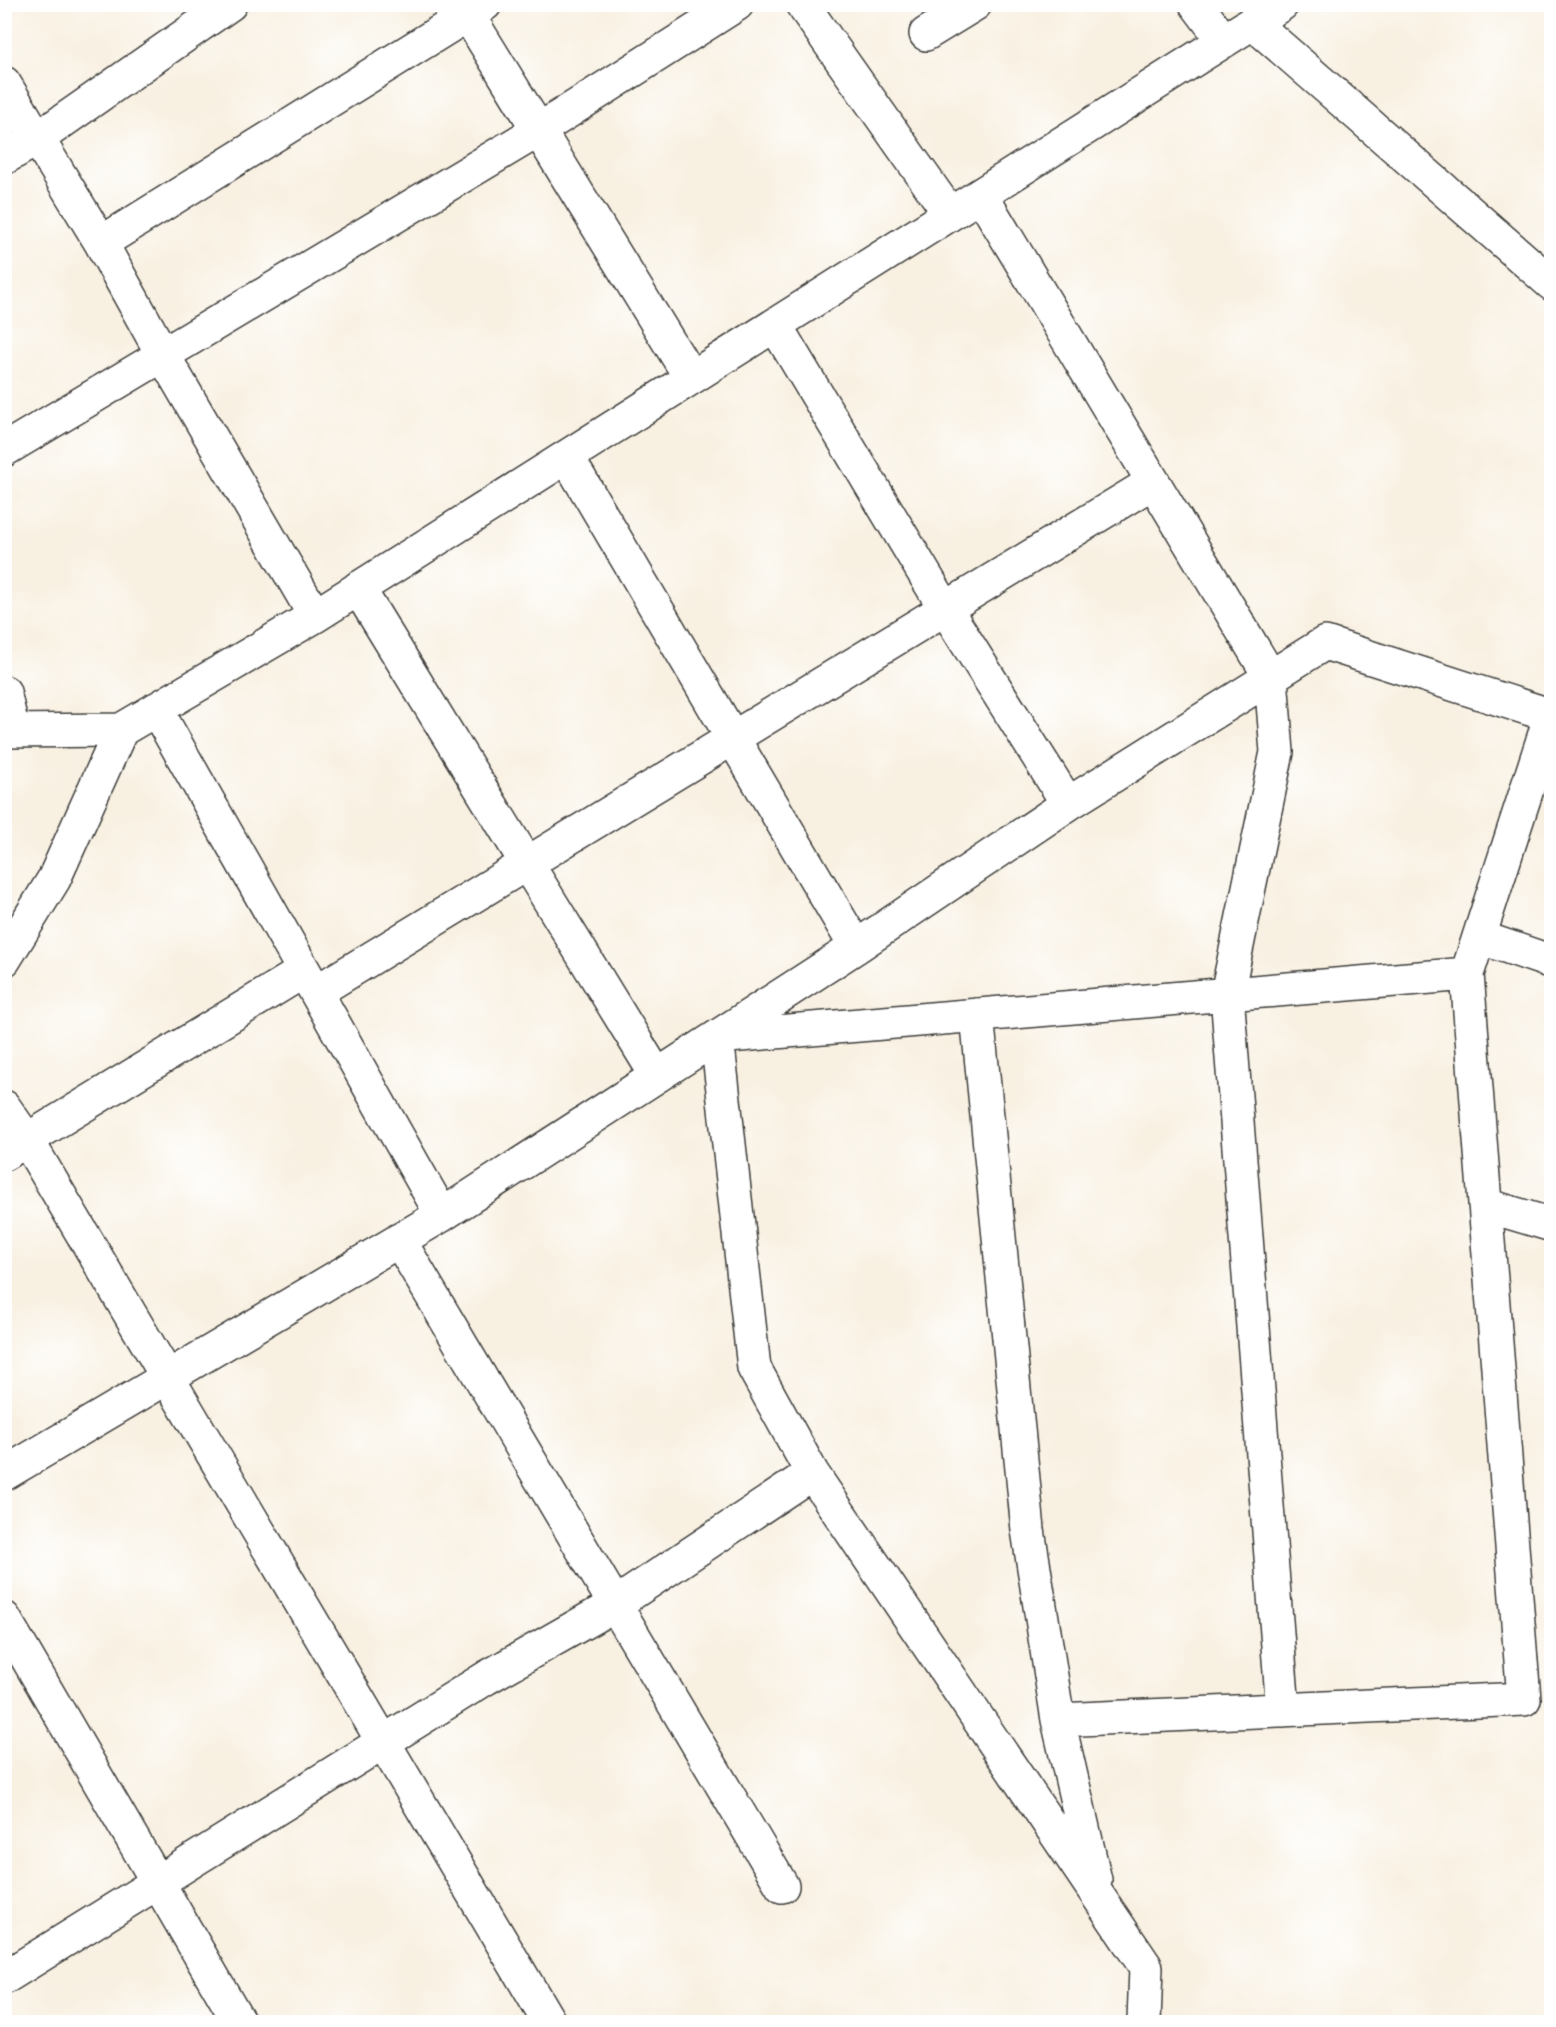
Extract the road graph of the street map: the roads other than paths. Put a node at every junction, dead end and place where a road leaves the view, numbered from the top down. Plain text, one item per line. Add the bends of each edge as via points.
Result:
1 (230, 4) edge
2 (737, 4) edge
3 (802, 4) edge
4 (975, 4) edge
5 (1196, 4) edge
6 (1282, 4) edge
7 (472, 8) edge
8 (1253, 23) junction
9 (926, 34) dead end
10 (1224, 41) junction
11 (4, 83) edge
12 (538, 130) junction
13 (37, 139) junction
14 (4, 158) edge
15 (981, 195) junction
16 (950, 214) junction
17 (101, 243) junction
18 (1551, 284) edge
19 (774, 325) junction
20 (163, 355) junction
21 (691, 378) junction
22 (4, 450) edge
23 (567, 457) junction
24 (1153, 482) junction
25 (358, 588) junction
26 (945, 608) junction
27 (315, 616) junction
28 (1271, 678) junction
29 (4, 692) edge
30 (156, 709) junction
31 (1551, 714) edge
32 (121, 729) junction
33 (9, 731) edge
34 (732, 738) junction
35 (1068, 804) junction
36 (527, 863) junction
37 (1479, 937) junction
38 (856, 947) junction
39 (4, 960) edge
40 (1551, 962) edge
41 (1467, 974) junction
42 (310, 981) junction
43 (1227, 994) junction
44 (977, 1015) junction
45 (717, 1037) junction
46 (657, 1076) junction
47 (4, 1107) edge
48 (16, 1147) edge
49 (1485, 1205) junction
50 (442, 1215) junction
51 (1551, 1226) edge
52 (399, 1240) junction
53 (168, 1377) junction
54 (812, 1473) junction
55 (4, 1474) edge
56 (614, 1605) junction
57 (4, 1618) edge
58 (1283, 1710) junction
59 (1058, 1720) junction
60 (383, 1743) junction
61 (157, 1883) junction
62 (782, 1886) dead end
63 (1099, 1899) junction
64 (4, 1978) edge
65 (239, 2022) edge
66 (549, 2022) edge
67 (1144, 2022) edge

1 - 13 street
2 - 12 street
3 - 16 street
4 - 9 street
5 - 10 street
6 - 8 street
7 - 12 street
7 - 17 street
8 - 10 street
8 - 18 street
10 - 15 street
11 - 13 street
12 - 20 street
12 - 21 street
13 - 14 street
13 - 17 street
15 - 16 street
15 - 24 street
16 - 19 street
17 - 20 street
19 - 21 street
19 - 26 street
20 - 22 street
20 - 27 street
21 - 23 street
23 - 25 street
23 - 34 street
24 - 26 street
24 - 28 street
25 - 27 street
25 - 36 street
26 - 34 street
26 - 35 street
27 - 30 street
28 - 31 street via 1325,642
28 - 35 street
28 - 43 street via 1277,752
29 - 33 street
30 - 32 street
30 - 42 street
31 - 37 street
32 - 33 street
32 - 39 street via 54,879
34 - 36 street
34 - 38 street
35 - 38 street
36 - 42 street
36 - 46 street
37 - 40 street
37 - 41 street
38 - 45 street
41 - 43 street
41 - 49 street
42 - 48 street
42 - 50 street
43 - 44 street
43 - 58 street
44 - 45 street
44 - 59 street via 1028,1530
45 - 46 street
45 - 54 street via 754,1368
46 - 50 street
47 - 48 street
48 - 53 street
49 - 51 street
49 - 58 street via 1524,1700
50 - 52 street
52 - 53 street
52 - 56 street
53 - 55 street
53 - 60 street
54 - 56 street
54 - 63 street
56 - 60 street
56 - 62 street
57 - 61 street
58 - 59 street
59 - 63 street
60 - 61 street
60 - 66 street
61 - 64 street
61 - 65 street
63 - 67 street via 1146,1967

